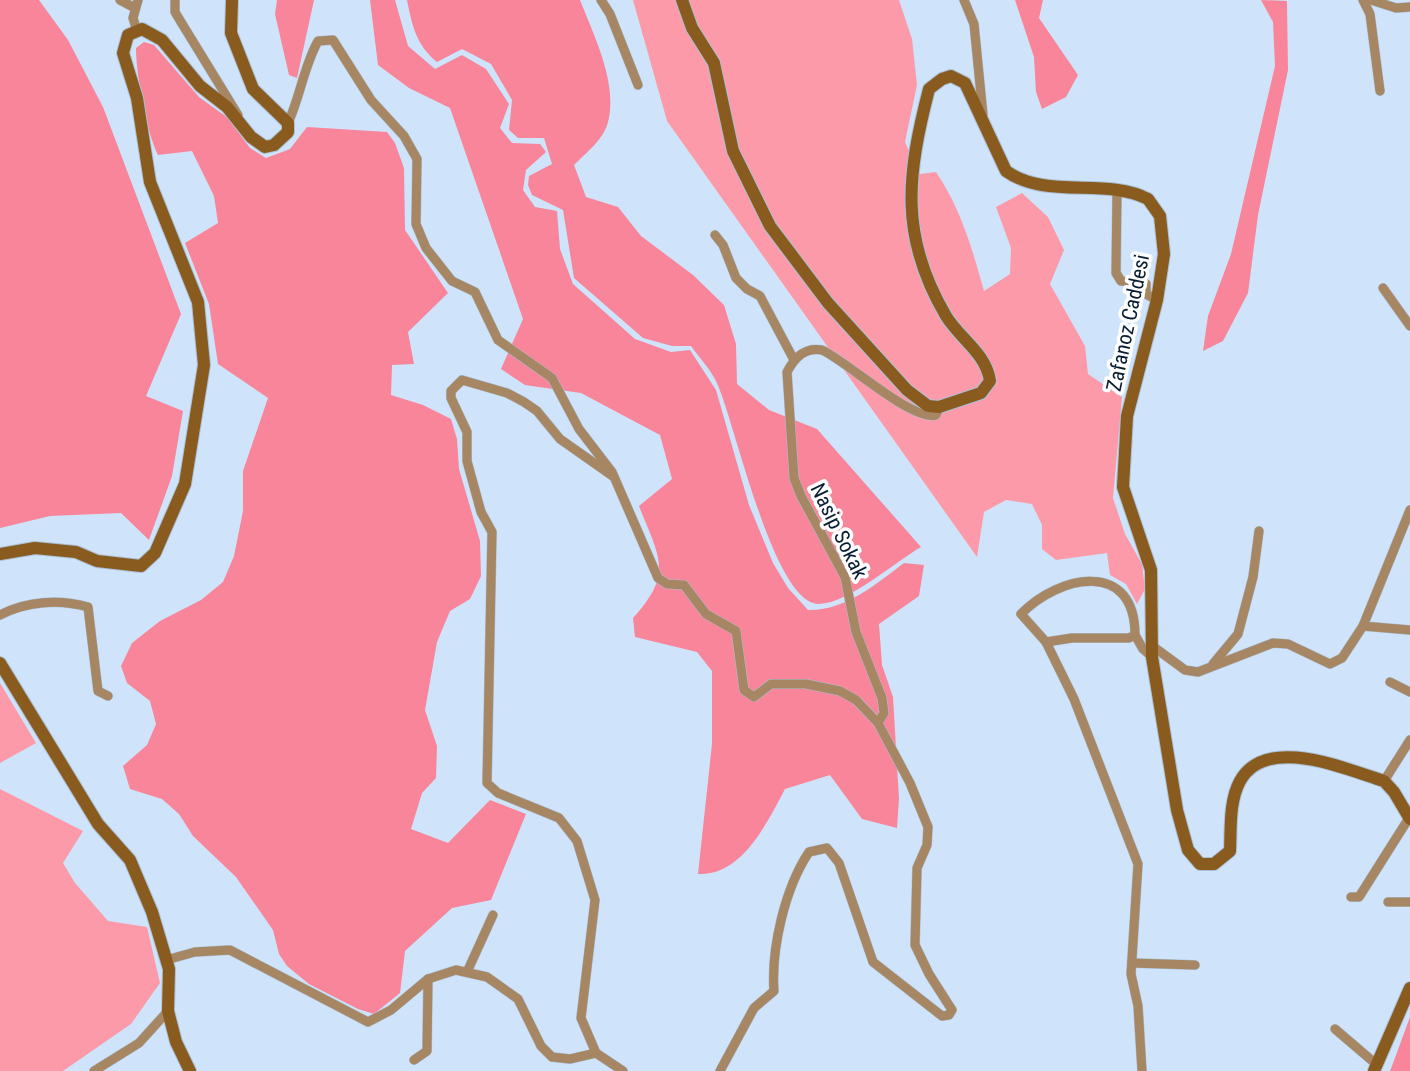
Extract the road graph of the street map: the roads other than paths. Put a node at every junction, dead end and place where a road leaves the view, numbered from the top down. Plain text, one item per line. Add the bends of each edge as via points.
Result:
1 (120, 0) edge
2 (175, 0) edge
3 (232, 0) edge
4 (601, 0) edge
5 (682, 0) edge
6 (964, 0) edge
7 (1363, 0) edge
8 (1371, 0) edge
9 (136, 4) edge
10 (1410, 7) edge
11 (137, 31) junction
12 (638, 85) dead end
13 (1380, 92) dead end
14 (983, 117) junction
15 (288, 122) junction
16 (243, 127) junction
17 (1117, 191) junction
18 (715, 235) dead end
19 (1383, 288) dead end
20 (1157, 300) junction
21 (1410, 326) edge
22 (794, 360) junction
23 (939, 407) junction
24 (615, 478) junction
25 (1410, 510) edge
26 (1259, 531) dead end
27 (0, 554) edge
28 (0, 615) edge
29 (1363, 626) junction
30 (1410, 629) edge
31 (1135, 635) junction
32 (1046, 642) junction
33 (1151, 651) junction
34 (0, 663) edge
35 (1212, 666) junction
36 (1390, 682) dead end
37 (1410, 692) edge
38 (108, 696) dead end
39 (878, 723) junction
40 (1410, 740) edge
41 (1384, 781) junction
42 (1410, 818) edge
43 (1352, 897) dead end
44 (1410, 901) edge
45 (1388, 902) dead end
46 (493, 915) dead end
47 (166, 960) junction
48 (1132, 962) junction
49 (1195, 965) dead end
50 (467, 972) junction
51 (428, 979) junction
52 (1410, 988) edge
53 (168, 1011) junction
54 (1335, 1029) dead end
55 (596, 1053) junction
56 (414, 1060) dead end
57 (1375, 1068) edge
58 (94, 1071) edge
59 (190, 1071) edge
60 (622, 1071) edge
61 (720, 1071) edge
62 (1142, 1071) edge

1 - 9 street
2 - 16 street via 175,12
3 - 15 street via 232,33 253,89
4 - 12 street
5 - 23 street via 692,28 710,51 733,151 770,226 828,303 907,390 928,406
6 - 14 street via 974,24
7 - 13 street via 1370,13
8 - 10 street
9 - 11 street via 133,18
11 - 16 street via 142,29 162,40 200,86
11 - 27 street via 128,35 124,53 137,98 150,182 198,302 204,365 185,484 155,553 141,566 49,549
14 - 17 street, Zafanoz Caddesi via 1006,171 1012,175 1031,184
14 - 23 street, Zafanoz Caddesi via 965,83 951,76 929,89 916,139 909,203 919,258 947,317 985,362 990,381 981,393
15 - 16 street via 288,131 274,145 265,146
15 - 24 street via 318,41 333,40 371,100 404,136 417,159 416,224 426,248 452,281 475,292 498,340 552,378 579,429
17 - 20 street, Zafanoz Caddesi via 1149,199 1160,216 1164,254
17 - 20 street via 1116,273 1121,281 1146,284 1146,294
18 - 22 street via 736,278 760,296
19 - 21 street
20 - 33 street, Zafanoz Caddesi via 1127,416 1123,487 1151,570
22 - 23 street via 809,350 822,350 911,409 930,416 936,415
22 - 39 street, Nasip Sokak via 786,380 794,478 845,577 856,632 882,698 884,713
24 - 39 street via 658,578 684,585 706,614 736,631 744,690 754,697 771,684 806,684 840,691
24 - 55 street via 560,439 524,402 462,380 451,391 467,432 467,461 481,512 492,532 487,783 498,793 559,818 577,841 594,900 580,1018
25 - 29 street
26 - 35 street via 1238,634
28 - 38 street via 29,605 88,607 98,691
29 - 30 street
29 - 35 street via 1342,658 1330,664 1288,644 1273,643
31 - 32 street
31 - 32 street via 1135,616 1118,586 1081,582 1051,592 1021,614
31 - 33 street via 1143,649
32 - 48 street via 1074,699 1138,864
33 - 35 street via 1185,670 1198,672
33 - 41 street, Zafanoz Caddesi via 1177,810 1188,850 1200,864 1214,864 1230,851 1232,810 1240,781 1257,763 1295,755
34 - 47 street via 98,824 131,860
36 - 37 street
39 - 61 street via 928,827 918,868 915,945 952,1010 950,1015 942,1016 873,962 839,863 827,848 819,848 809,852 794,883 772,971 774,991 754,1008
40 - 41 street
41 - 42 street
42 - 43 street via 1368,886 1359,897
44 - 45 street
46 - 50 street
47 - 51 street via 230,950 368,1022 391,1010
47 - 53 street
48 - 49 street
48 - 62 street
50 - 51 street via 456,970
50 - 55 street via 487,977 518,999 541,1046 552,1057 570,1059
51 - 56 street via 427,1051
52 - 57 street
53 - 58 street via 139,1042
53 - 59 street
54 - 57 street
55 - 60 street

